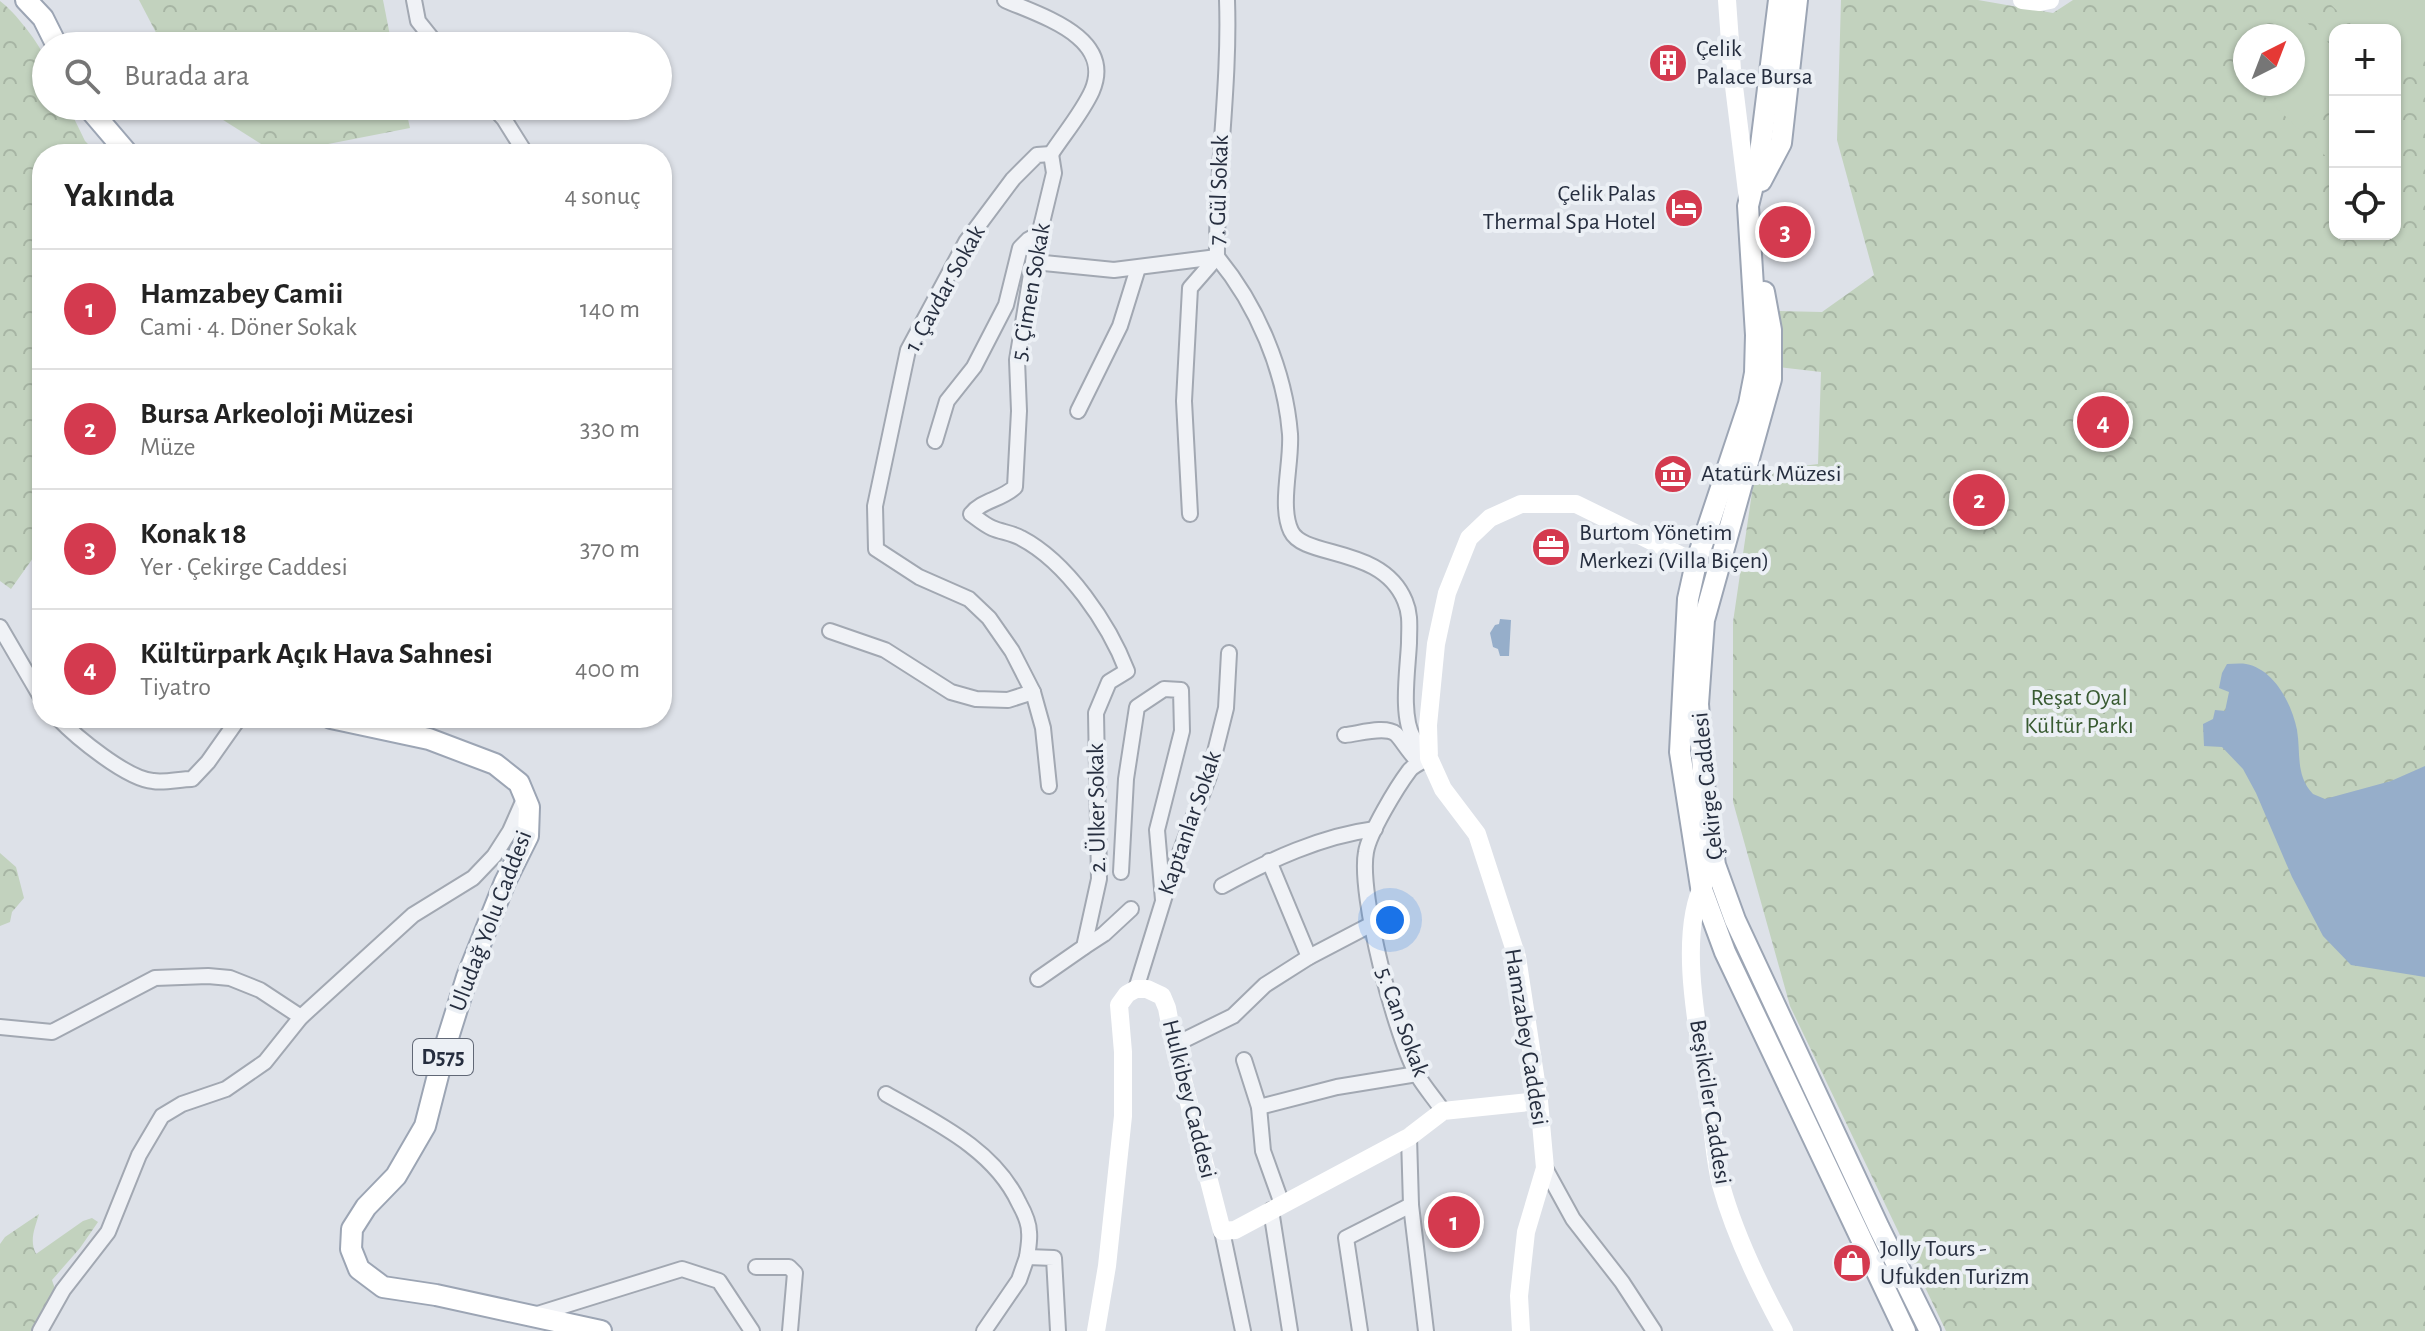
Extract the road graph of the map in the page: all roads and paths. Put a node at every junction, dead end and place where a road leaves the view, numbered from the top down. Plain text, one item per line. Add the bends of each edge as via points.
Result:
1 (26, 0) edge
2 (414, 0) edge
3 (1005, 0) edge
4 (1227, 0) edge
5 (1727, 0) edge
6 (1779, 0) edge
7 (1797, 0) edge
8 (2022, 0) edge
9 (2050, 0) edge
10 (50, 32) edge
11 (427, 32) edge
12 (98, 120) edge
13 (505, 120) edge
14 (117, 144) edge
15 (520, 144) edge
16 (1051, 154) junction
17 (1748, 206) junction
18 (1039, 234) junction
19 (1034, 256) junction
20 (1217, 257) junction
21 (1138, 268) junction
22 (1078, 411) dead end
23 (935, 441) dead end
24 (1190, 514) dead end
25 (1696, 563) junction
26 (1709, 597) junction
27 (0, 627) edge
28 (830, 631) dead end
29 (1229, 653) dead end
30 (1127, 671) joint
31 (32, 682) edge
32 (1033, 692) junction
33 (69, 728) edge
34 (232, 728) edge
35 (378, 728) edge
36 (1345, 735) dead end
37 (1429, 758) junction
38 (1049, 786) dead end
39 (525, 797) junction
40 (1375, 829) junction
41 (1269, 861) junction
42 (1715, 865) junction
43 (1121, 872) dead end
44 (1222, 886) dead end
45 (1701, 887) junction
46 (1163, 900) junction
47 (1131, 909) dead end
48 (1372, 924) junction
49 (1084, 947) junction
50 (1309, 957) junction
51 (1038, 979) dead end
52 (1136, 989) junction
53 (301, 1017) junction
54 (0, 1027) edge
55 (1174, 1045) junction
56 (1244, 1060) dead end
57 (1417, 1074) junction
58 (886, 1094) dead end
59 (1539, 1101) junction
60 (1259, 1107) junction
61 (1443, 1111) junction
62 (1409, 1137) junction
63 (1545, 1168) junction
64 (1411, 1205) junction
65 (1276, 1207) junction
66 (1222, 1231) junction
67 (1027, 1257) junction
68 (756, 1267) dead end
69 (530, 1316) junction
70 (40, 1331) edge
71 (601, 1331) edge
72 (752, 1331) edge
73 (790, 1331) edge
74 (984, 1331) edge
75 (1058, 1331) edge
76 (1096, 1331) edge
77 (1243, 1331) edge
78 (1290, 1331) edge
79 (1360, 1331) edge
80 (1426, 1331) edge
81 (1521, 1331) edge
82 (1654, 1331) edge
83 (1784, 1331) edge
84 (1905, 1331) edge
85 (1930, 1331) edge

1 - 10 main road
2 - 11 street via 418,21
3 - 16 street via 1065,26 1090,47 1095,68 1092,90
4 - 20 street, 7. Gül Sokak
5 - 17 main road, Çekirge Caddesi
6 - 17 main road via 1759,161
7 - 17 main road via 1781,143
8 - 9 main road
12 - 14 main road
13 - 15 street
16 - 18 street, 5. Çimen Sokak via 1054,173
16 - 32 street, 1. Çavdar Sokak via 1037,155 1013,179 966,242 908,350 875,506 876,549 919,577 969,599 1012,651
17 - 25 main road, Çekirge Caddesi via 1755,373
17 - 26 main road, Çekirge Caddesi via 1771,330 1771,379
18 - 19 street, 5. Çimen Sokak
18 - 23 street via 1020,248 1006,305 974,367 947,401
19 - 21 street via 1044,263 1076,267
19 - 30 street, 5. Çimen Sokak via 1017,360 1015,487 979,504 971,514 1050,558 1087,599
20 - 21 street
20 - 24 street, 7. Gül Sokak via 1190,288 1184,401
20 - 37 street via 1244,292 1282,391 1290,435 1291,534 1305,545 1360,559 1381,571 1405,599 1410,617 1406,708 1412,737
21 - 22 street via 1120,326
25 - 26 main road via 1704,569
25 - 37 main road, Hamzabey Caddesi via 1576,504 1521,504 1490,518 1469,538 1447,593 1436,644
25 - 45 main road, Çekirge Caddesi via 1688,599 1680,752
26 - 42 main road, Çekirge Caddesi via 1698,704
27 - 31 street
28 - 32 street via 885,650 951,692 1008,700
29 - 46 street, Kaptanlar Sokak via 1226,708 1209,776
30 - 49 street, 2. Ülker Sokak via 1109,682 1096,713 1099,879
32 - 38 street
33 - 34 street via 93,749 152,782 192,779
35 - 39 main road, Uludağ Yolu Caddesi via 429,739 495,764 519,783
36 - 37 street via 1387,730 1397,734 1416,759
37 - 40 street, 5. Can Sokak via 1410,768
37 - 59 main road, Hamzabey Caddesi via 1443,789 1477,834 1513,944
39 - 53 street via 502,843 473,878 413,915
39 - 69 main road, Uludağ Yolu Caddesi / D575 via 528,836 467,977 425,1126 396,1176 352,1229 351,1249 359,1269 383,1287
40 - 41 street via 1346,833
40 - 48 street, 5. Can Sokak via 1366,851 1365,881
41 - 44 street
41 - 50 street
42 - 45 main road, Beşikciler Caddesi
42 - 85 main road, Çekirge Caddesi via 1735,920
43 - 46 street via 1137,707 1164,689 1181,690 1182,731 1157,830
45 - 83 main road, Beşikciler Caddesi via 1692,918 1694,1005 1721,1184 1737,1234
45 - 84 main road, Çekirge Caddesi via 1725,952
46 - 52 street, Kaptanlar Sokak
47 - 49 street
48 - 50 street
48 - 57 street, 5. Can Sokak via 1383,976
49 - 51 street
50 - 55 street via 1265,985 1233,1016
52 - 55 main road, Hulkibey Caddesi via 1162,996
52 - 76 main road, Hulkibey Caddesi via 1119,1005 1123,1116
53 - 54 street via 260,990 208,976 155,978 52,1032
53 - 70 street via 265,1062 226,1089 162,1116 139,1155 108,1232 63,1290
55 - 66 main road, Hulkibey Caddesi
56 - 60 street
57 - 60 street
57 - 61 street, 5. Can Sokak
58 - 67 street via 949,1130 1012,1186 1029,1231
59 - 61 main road
59 - 63 main road, Hamzabey Caddesi
60 - 65 street
61 - 62 main road
62 - 64 street
62 - 65 main road
63 - 81 main road, Hamzabey Caddesi via 1526,1232
63 - 82 street via 1573,1219
64 - 79 street via 1346,1238
64 - 80 street
65 - 66 main road via 1235,1230
65 - 78 street
66 - 77 street
67 - 74 street via 1019,1280
67 - 75 street via 1054,1258
68 - 73 street via 789,1267 795,1273
69 - 71 main road, Uludağ Yolu Caddesi / D575
69 - 72 street via 682,1269 719,1281

